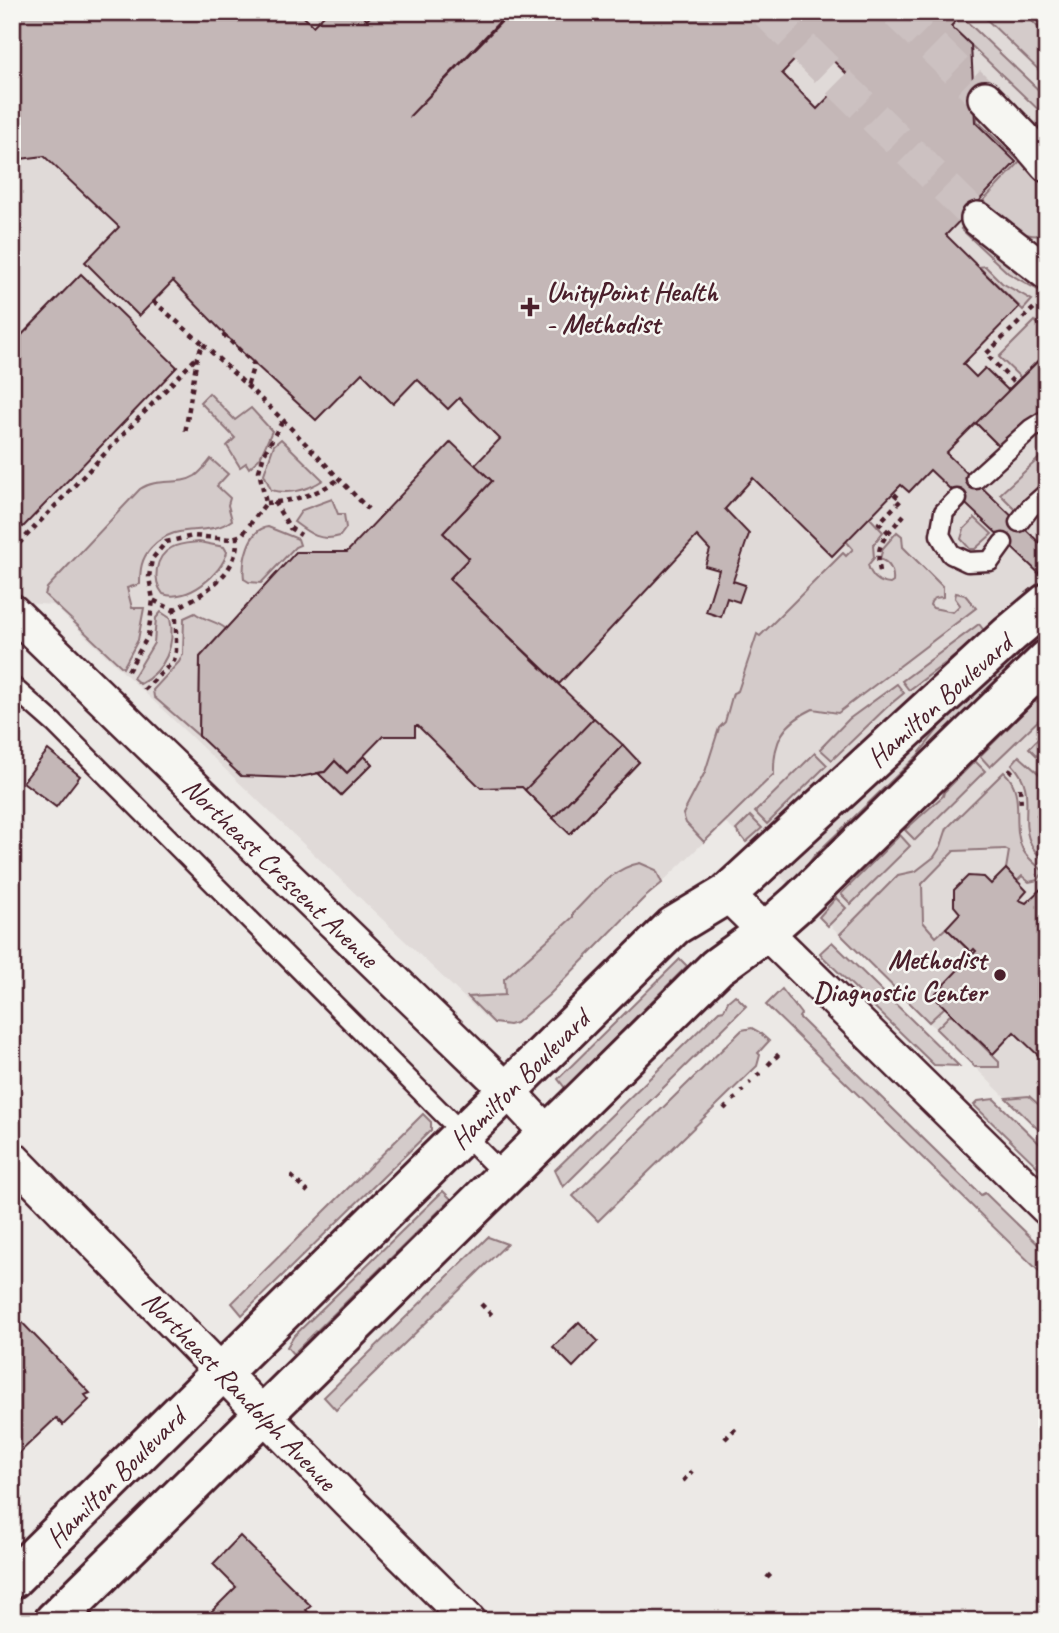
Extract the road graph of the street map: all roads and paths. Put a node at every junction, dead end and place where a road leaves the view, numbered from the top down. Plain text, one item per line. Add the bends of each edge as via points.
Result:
1 (1032, 12) edge
2 (1047, 26) edge
3 (985, 98) tunnel mouth
4 (1047, 165) edge
5 (978, 219) tunnel mouth
6 (1044, 286) edge
7 (153, 302) dead end
8 (223, 334) dead end
9 (203, 344) junction
10 (197, 357) junction
11 (1013, 382) dead end
12 (247, 387) junction
13 (1047, 419) edge
14 (283, 420) junction
15 (186, 434) dead end
16 (339, 479) junction
17 (976, 479) dead end
18 (893, 493) dead end
19 (1047, 493) edge
20 (957, 499) dead end
21 (274, 502) junction
22 (266, 503) junction
23 (368, 509) dead end
24 (904, 515) dead end
25 (1019, 522) dead end
26 (889, 533) junction
27 (301, 535) dead end
28 (237, 537) junction
29 (1003, 543) dead end
30 (12, 551) edge
31 (880, 570) dead end
32 (153, 600) junction
33 (1047, 603) edge
34 (173, 610) junction
35 (12, 611) edge
36 (1047, 660) edge
37 (123, 677) dead end
38 (12, 686) edge
39 (141, 693) dead end
40 (1009, 769) dead end
41 (1014, 774) dead end
42 (1020, 788) dead end
43 (1021, 806) dead end
44 (727, 894) junction
45 (765, 932) junction
46 (779, 1054) dead end
47 (768, 1065) dead end
48 (507, 1090) junction
49 (464, 1133) junction
50 (548, 1134) junction
51 (12, 1158) edge
52 (291, 1176) dead end
53 (505, 1176) junction
54 (308, 1192) dead end
55 (1047, 1208) edge
56 (481, 1304) dead end
57 (495, 1318) dead end
58 (222, 1371) junction
59 (263, 1414) junction
60 (737, 1427) dead end
61 (725, 1439) dead end
62 (692, 1471) dead end
63 (683, 1481) dead end
64 (12, 1579) edge
65 (54, 1621) edge
66 (469, 1621) edge

1 - 2 path
3 - 4 street
5 - 6 street
6 - 11 path via 986,354
7 - 9 path
8 - 12 path via 254,364
9 - 10 path
9 - 12 path
10 - 15 path
10 - 30 path
12 - 14 path
13 - 17 lane
14 - 16 path
14 - 22 path via 259,471
16 - 21 path via 293,501
16 - 23 path
18 - 26 path via 901,500 879,523
19 - 25 lane
20 - 29 lane via 944,512 940,535 951,554 968,562 990,561
21 - 22 path
21 - 27 path via 290,528
22 - 28 path
24 - 26 path
26 - 31 path via 878,549
28 - 32 path via 193,536 166,542 152,559
28 - 34 path via 238,548 229,568 212,588
32 - 34 path
32 - 37 path via 148,636
33 - 44 street, Hamilton Boulevard
34 - 39 path via 178,631 174,661
35 - 48 street, Northeast Crescent Avenue
36 - 45 street, Hamilton Boulevard
38 - 49 lane
40 - 41 path
42 - 43 path
44 - 45 street
44 - 48 street, Hamilton Boulevard via 674,926
45 - 50 street, Hamilton Boulevard via 717,967
45 - 55 street
46 - 47 path
48 - 49 street, Hamilton Boulevard
48 - 50 street, Northeast Crescent Avenue
49 - 53 lane
49 - 58 street, Hamilton Boulevard
50 - 53 street, Hamilton Boulevard
51 - 58 street, Northeast Randolph Avenue
52 - 54 path
53 - 59 street, Hamilton Boulevard
56 - 57 path
58 - 59 street, Northeast Randolph Avenue
58 - 64 street, Hamilton Boulevard
59 - 65 street, Hamilton Boulevard
59 - 66 street, Northeast Randolph Avenue
60 - 61 path
62 - 63 path

